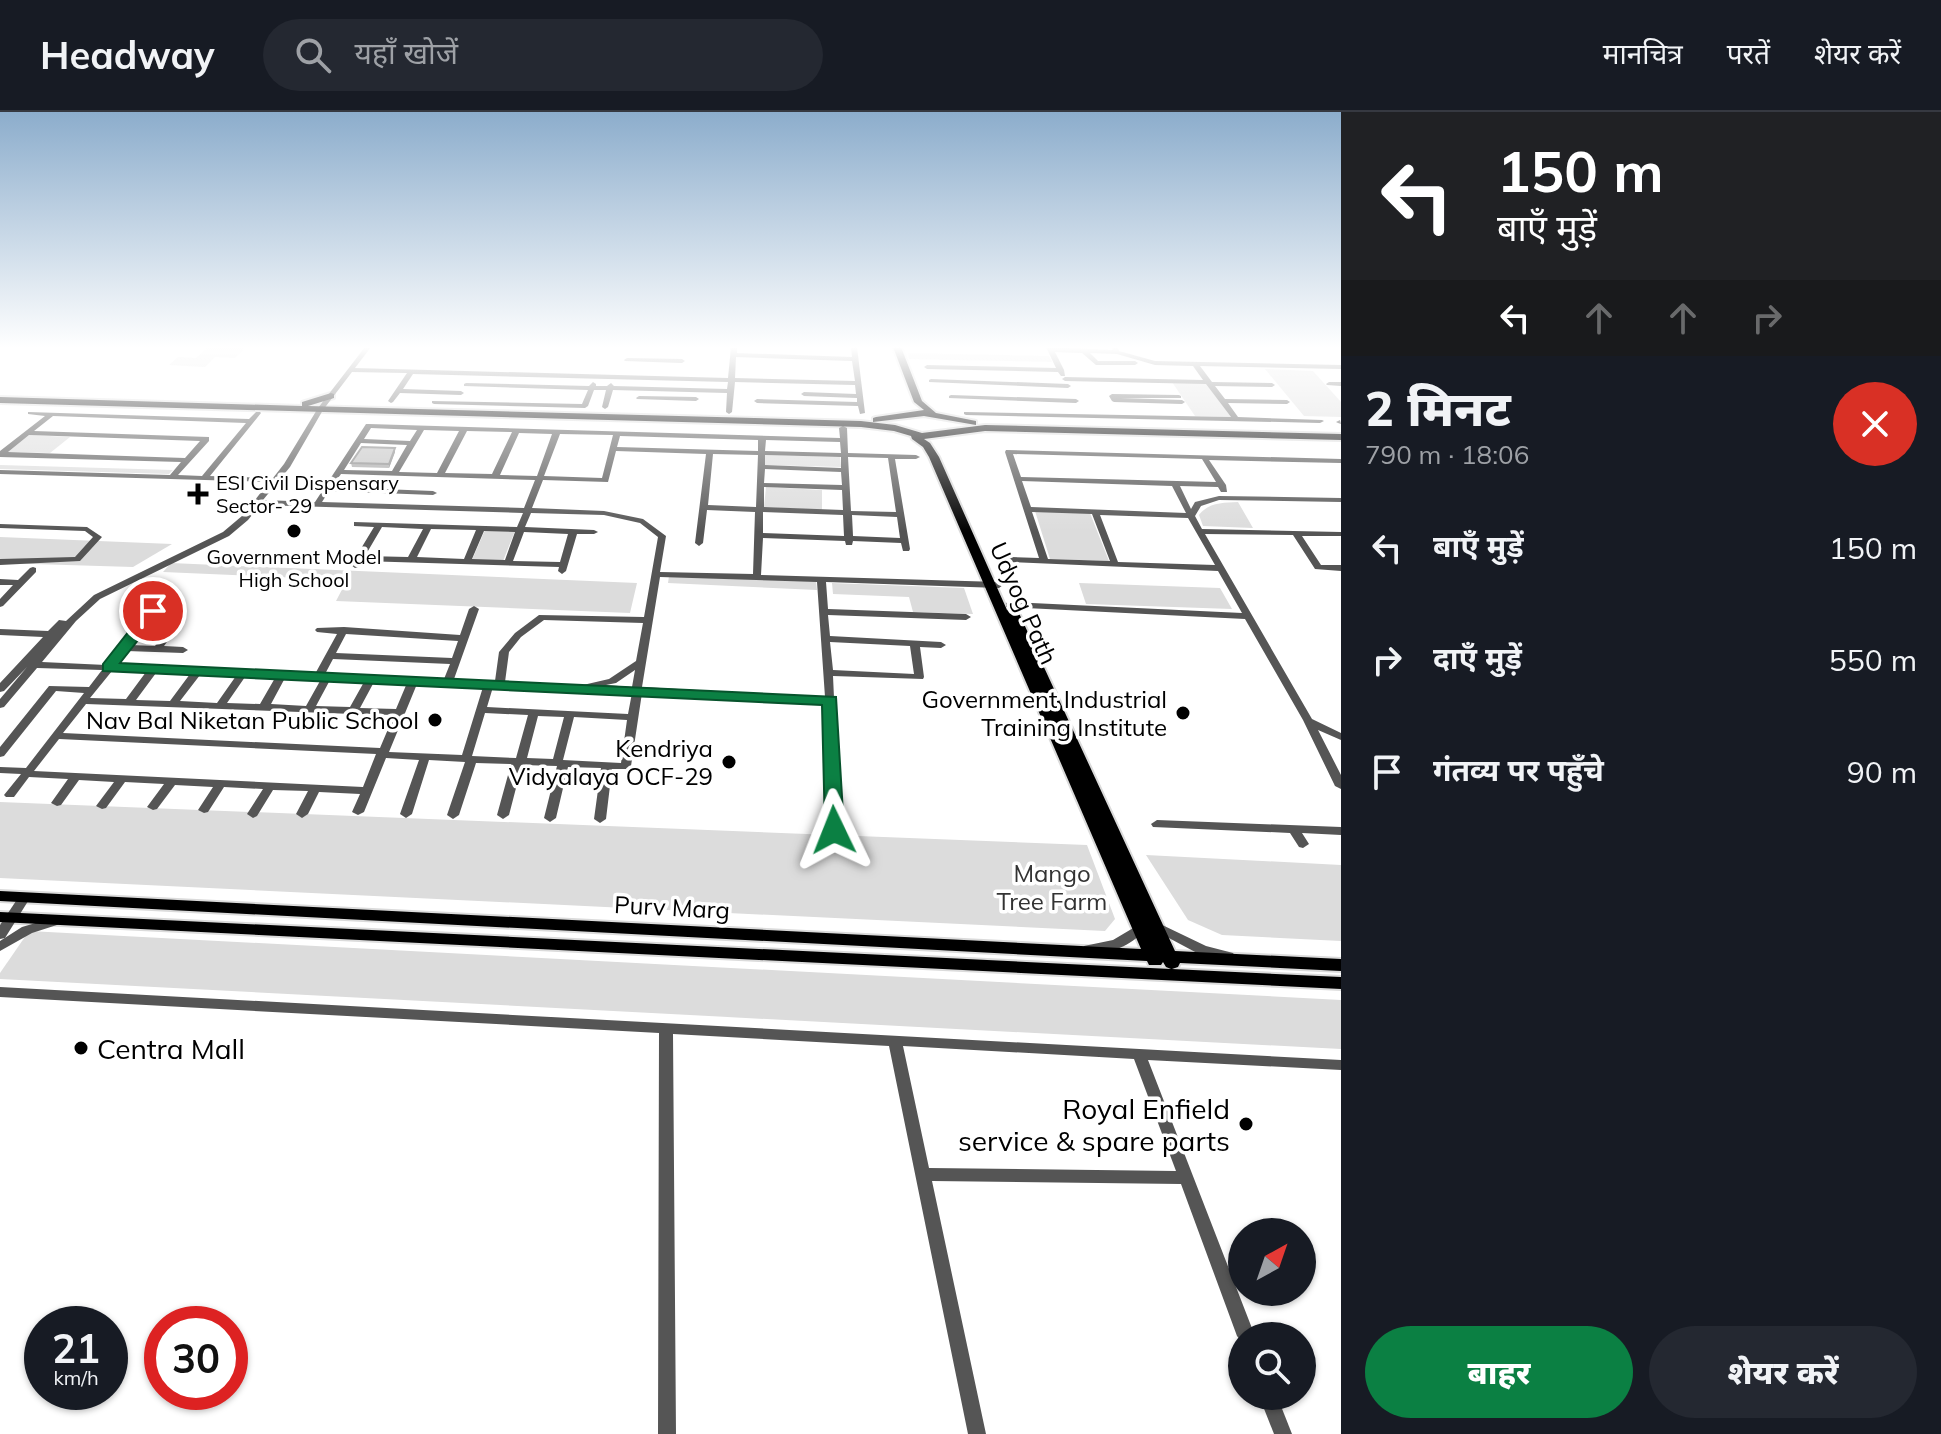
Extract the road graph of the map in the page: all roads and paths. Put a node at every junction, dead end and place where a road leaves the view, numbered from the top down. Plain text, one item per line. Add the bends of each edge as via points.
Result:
1 (292, 409) edge
2 (325, 409) edge
3 (369, 409) junction
4 (374, 409) edge
5 (527, 409) edge
6 (729, 409) edge
7 (861, 409) edge
8 (909, 409) edge
9 (929, 409) edge
10 (1080, 409) edge
11 (1186, 409) edge
12 (1229, 409) edge
13 (729, 412) dead end
14 (30, 413) dead end
15 (258, 413) dead end
16 (862, 413) dead end
17 (966, 413) dead end
18 (51, 414) junction
19 (904, 414) junction
20 (937, 414) junction
21 (1083, 415) junction
22 (1192, 418) junction
23 (949, 419) junction
24 (1236, 419) junction
25 (252, 421) junction
26 (316, 421) junction
27 (1320, 421) dead end
28 (894, 423) junction
29 (421, 428) junction
30 (843, 428) dead end
31 (464, 429) junction
32 (517, 430) junction
33 (557, 431) junction
34 (27, 433) junction
35 (617, 433) junction
36 (947, 433) junction
37 (911, 434) junction
38 (1341, 436) edge
39 (762, 437) junction
40 (844, 440) junction
41 (359, 441) junction
42 (411, 443) junction
43 (612, 449) junction
44 (710, 451) junction
45 (761, 453) junction
46 (1, 454) edge
47 (846, 455) junction
48 (891, 456) junction
49 (916, 457) dead end
50 (1204, 457) junction
51 (188, 460) junction
52 (1341, 461) edge
53 (761, 467) junction
54 (846, 470) junction
55 (0, 472) edge
56 (339, 472) junction
57 (394, 474) junction
58 (440, 475) junction
59 (172, 477) junction
60 (495, 477) junction
61 (204, 478) junction
62 (539, 478) junction
63 (1019, 479) junction
64 (271, 480) junction
65 (1175, 484) junction
66 (761, 485) junction
67 (1222, 485) junction
68 (847, 488) junction
69 (327, 489) junction
70 (433, 493) dead end
71 (1229, 497) junction
72 (1341, 500) edge
73 (253, 502) junction
74 (317, 504) junction
75 (704, 507) junction
76 (760, 509) junction
77 (1028, 509) junction
78 (527, 510) junction
79 (1095, 512) junction
80 (848, 513) junction
81 (900, 515) junction
82 (1191, 516) junction
83 (357, 524) dead end
84 (379, 525) junction
85 (0, 526) edge
86 (428, 527) junction
87 (481, 529) junction
88 (520, 530) junction
89 (1199, 531) junction
90 (573, 532) junction
91 (594, 532) dead end
92 (1296, 533) junction
93 (1341, 534) edge
94 (759, 535) junction
95 (849, 542) junction
96 (699, 543) dead end
97 (411, 560) junction
98 (1011, 560) dead end
99 (1044, 561) junction
100 (0, 562) edge
101 (467, 562) junction
102 (508, 563) junction
103 (1115, 564) junction
104 (1220, 568) junction
105 (1341, 568) edge
106 (33, 570) dead end
107 (655, 574) junction
108 (757, 577) junction
109 (821, 579) junction
110 (0, 582) edge
111 (21, 583) junction
112 (994, 584) junction
113 (0, 604) edge
114 (1009, 605) junction
115 (474, 609) dead end
116 (153, 611) dead end
117 (824, 612) junction
118 (1247, 616) junction
119 (966, 617) dead end
120 (648, 620) junction
121 (146, 623) junction
122 (320, 630) dead end
123 (344, 630) junction
124 (0, 632) edge
125 (55, 634) junction
126 (396, 634) junction
127 (463, 638) junction
128 (826, 639) junction
129 (915, 644) junction
130 (941, 645) dead end
131 (124, 648) junction
132 (158, 649) junction
133 (183, 650) dead end
134 (330, 656) junction
135 (384, 658) junction
136 (455, 661) junction
137 (641, 662) junction
138 (22, 664) junction
139 (35, 664) junction
140 (108, 668) junction
141 (153, 670) junction
142 (197, 672) junction
143 (827, 673) junction
144 (242, 674) junction
145 (281, 676) junction
146 (322, 678) junction
147 (370, 680) junction
148 (413, 681) junction
149 (448, 682) junction
150 (494, 684) junction
151 (583, 688) junction
152 (0, 689) edge
153 (91, 690) junction
154 (638, 691) junction
155 (830, 700) junction
156 (82, 701) junction
157 (129, 702) junction
158 (173, 704) junction
159 (0, 705) edge
160 (220, 706) junction
161 (264, 707) junction
162 (309, 709) junction
163 (481, 710) junction
164 (353, 711) junction
165 (399, 712) junction
166 (534, 712) junction
167 (570, 714) junction
168 (634, 717) junction
169 (1308, 720) junction
170 (55, 736) junction
171 (1341, 737) edge
172 (382, 753) junction
173 (0, 754) edge
174 (425, 757) junction
175 (469, 759) junction
176 (519, 761) junction
177 (560, 763) junction
178 (607, 765) junction
179 (0, 770) edge
180 (28, 772) junction
181 (76, 776) junction
182 (122, 778) junction
183 (172, 781) junction
184 (221, 783) junction
185 (270, 786) junction
186 (1341, 786) edge
187 (315, 788) junction
188 (367, 791) junction
189 (10, 795) dead end
190 (57, 803) dead end
191 (102, 806) dead end
192 (153, 807) dead end
193 (204, 810) dead end
194 (358, 812) dead end
195 (253, 814) dead end
196 (302, 814) dead end
197 (406, 814) dead end
198 (453, 815) dead end
199 (503, 815) dead end
200 (550, 818) dead end
201 (600, 819) dead end
202 (1157, 824) dead end
203 (1293, 829) junction
204 (834, 830) dead end
205 (1341, 831) edge
206 (1303, 844) dead end
207 (3, 906) edge
208 (60, 920) junction
209 (1148, 927) junction
210 (0, 935) edge
211 (0, 947) edge
212 (1069, 952) junction
213 (1161, 957) junction
214 (1252, 961) junction
215 (1341, 965) edge
216 (1169, 974) junction
217 (1341, 983) edge
218 (0, 992) edge
219 (666, 1030) junction
220 (895, 1042) junction
221 (1139, 1054) junction
222 (1341, 1065) edge
223 (923, 1174) junction
224 (1186, 1178) junction
225 (1241, 1322) edge
226 (1274, 1410) edge
227 (667, 1434) edge
228 (977, 1434) edge
229 (1283, 1434) edge

1 - 26 main road
2 - 26 street
3 - 4 main road
3 - 26 main road
3 - 28 main road
5 - 28 main road
6 - 13 street
7 - 16 street
8 - 19 main road
9 - 20 main road
10 - 21 street
11 - 22 street
12 - 24 street
14 - 18 street
15 - 25 street
17 - 21 street
18 - 25 street
18 - 34 street
19 - 20 main road
19 - 28 main road
20 - 23 main road
21 - 22 street
22 - 24 street
23 - 36 main road, Udyog Path via 955,426
23 - 38 main road
24 - 27 street
25 - 61 street
26 - 64 street
28 - 37 main road
29 - 31 street
29 - 41 street via 369,426
29 - 42 street
30 - 40 street
31 - 32 street
31 - 58 street
32 - 33 street
32 - 60 street
33 - 35 street
33 - 62 street
34 - 46 street
34 - 51 street via 206,439
35 - 39 street
35 - 43 street
36 - 37 main road
36 - 38 main road via 1001,428
36 - 112 main road, Udyog Path via 938,442
37 - 112 main road, Udyog Path via 934,457
39 - 40 street
39 - 45 street
40 - 47 street
41 - 42 street
41 - 56 street
42 - 57 street
43 - 44 street
43 - 62 street via 605,480
44 - 45 street
44 - 75 street
45 - 47 street
45 - 53 street
46 - 51 street
47 - 48 street
47 - 54 street
48 - 49 street
48 - 81 street
50 - 52 street
50 - 63 street via 1009,452
50 - 67 street
51 - 59 street
53 - 54 street
53 - 66 street
54 - 68 street
55 - 59 street
56 - 57 street
56 - 69 street
57 - 58 street
58 - 60 street
59 - 61 street
60 - 62 street
61 - 64 street
62 - 78 street
63 - 65 street
63 - 77 street
64 - 73 street
65 - 67 street
65 - 82 street
66 - 68 street
66 - 76 street
67 - 71 street
68 - 80 street
69 - 70 street
69 - 74 street
71 - 72 street
71 - 82 street via 1202,502
73 - 74 street
73 - 125 street via 245,518 226,534 97,597
74 - 78 street
75 - 76 street
75 - 96 street
76 - 80 street
76 - 94 street
77 - 79 street
77 - 99 street
78 - 88 street
78 - 107 street via 604,513 643,521 662,536
79 - 82 street
79 - 103 street
80 - 81 street
80 - 95 street
81 - 95 street via 905,545
82 - 89 street
83 - 84 street
84 - 86 street
84 - 97 street via 357,562
85 - 100 street via 87,529 98,537 77,559
86 - 87 street
86 - 97 street
87 - 88 street
87 - 101 street
88 - 90 street
88 - 102 street
89 - 92 street
89 - 104 street
90 - 91 street
90 - 102 street via 562,568
92 - 93 street
92 - 105 street via 1318,567
94 - 95 street
94 - 108 street
97 - 101 street
98 - 99 street
99 - 103 street
101 - 102 street
103 - 104 street
104 - 118 street
106 - 111 street
107 - 108 street
107 - 120 street
108 - 109 street
109 - 112 street
109 - 117 street
110 - 111 street
111 - 113 street
112 - 114 main road, Udyog Path
112 - 209 main road, Udyog Path
114 - 118 street
114 - 209 main road, Udyog Path
115 - 127 street
116 - 121 street
117 - 119 street
117 - 128 street
118 - 169 street
120 - 137 street
120 - 150 street via 533,620 504,652
121 - 131 street
121 - 132 street via 175,624
122 - 123 street
123 - 126 street
123 - 134 street
124 - 125 street
125 - 138 street
125 - 139 street
126 - 127 street
126 - 135 street
127 - 136 street
128 - 129 street
128 - 143 street
129 - 130 street
129 - 143 street via 919,677
131 - 132 street
131 - 140 street
132 - 133 street
134 - 135 street
134 - 146 street
135 - 136 street
136 - 149 street
137 - 151 street via 612,681
137 - 154 street
138 - 139 street
138 - 152 street
139 - 140 street
139 - 159 street
140 - 141 street
140 - 153 street
141 - 142 street
141 - 157 street
142 - 144 street
142 - 158 street
143 - 155 street
144 - 145 street
144 - 160 street
145 - 146 street
145 - 161 street
146 - 147 street
146 - 162 street
147 - 148 street
147 - 164 street
148 - 149 street
148 - 165 street
149 - 150 street
150 - 151 street
150 - 163 street
151 - 154 street
153 - 156 street
153 - 173 street via 53,688
154 - 155 street
154 - 168 street
155 - 204 street
156 - 157 street
156 - 170 street
157 - 158 street
158 - 160 street
160 - 161 street
161 - 162 street
162 - 164 street
163 - 166 street
163 - 175 street
164 - 165 street
165 - 172 street
166 - 167 street
166 - 176 street
167 - 168 street
167 - 177 street
168 - 178 street via 626,766
169 - 171 street
169 - 186 street
170 - 172 street
170 - 180 street
172 - 174 street
172 - 188 street
174 - 175 street
174 - 197 street
175 - 176 street
175 - 198 street
176 - 177 street
176 - 199 street
177 - 178 street
177 - 200 street
178 - 201 street
179 - 180 street
180 - 181 street
180 - 189 street
181 - 182 street
181 - 190 street
182 - 183 street
182 - 191 street
183 - 184 street
183 - 192 street
184 - 185 street
184 - 193 street
185 - 187 street
185 - 195 street
187 - 188 street
187 - 196 street
188 - 194 street
202 - 203 street
203 - 205 street
203 - 206 street
207 - 208 main road, Purv Marg
207 - 210 street
207 - 212 main road, Purv Marg via 24,898
208 - 211 street via 27,930
208 - 216 main road, Purv Marg
209 - 212 street via 1118,945
209 - 213 main road, Udyog Path
209 - 214 street via 1202,950
212 - 213 main road, Purv Marg
213 - 214 main road, Purv Marg
213 - 216 main road, Udyog Path
214 - 215 main road, Purv Marg
216 - 217 main road, Purv Marg
218 - 219 street
219 - 220 street
219 - 227 street
220 - 221 street
220 - 223 street
221 - 222 street
221 - 224 street
223 - 224 street
223 - 228 street
224 - 225 street
226 - 229 street

